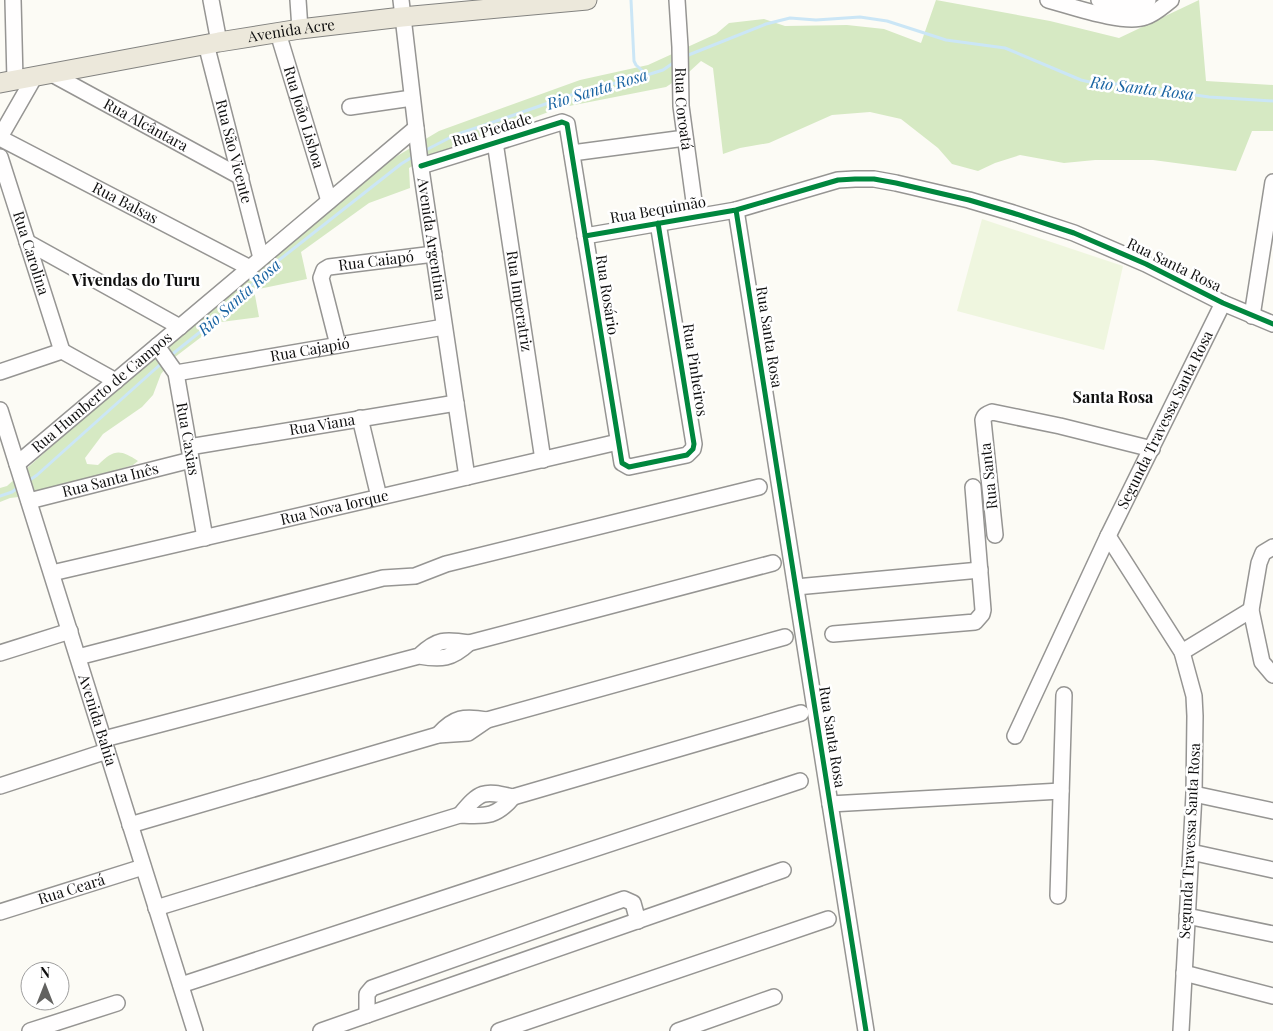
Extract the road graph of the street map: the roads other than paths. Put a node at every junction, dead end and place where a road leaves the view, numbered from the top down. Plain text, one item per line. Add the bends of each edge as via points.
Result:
1 (13, 0) edge
2 (211, 0) edge
3 (298, 0) edge
4 (586, 0) edge
5 (677, 0) edge
6 (1048, 0) edge
7 (1148, 0) edge
8 (1171, 0) edge
9 (1104, 1) edge
10 (1124, 3) edge
11 (492, 5) edge
12 (402, 9) edge
13 (300, 29) junction
14 (278, 33) junction
15 (213, 43) junction
16 (43, 75) junction
17 (8, 81) edge
18 (412, 98) junction
19 (350, 107) dead end
20 (568, 127) joint
21 (416, 134) junction
22 (0, 137) edge
23 (685, 138) junction
24 (495, 142) junction
25 (572, 153) junction
26 (0, 156) edge
27 (420, 164) junction
28 (241, 177) junction
29 (1273, 182) edge
30 (328, 201) junction
31 (736, 210) junction
32 (696, 216) junction
33 (658, 223) junction
34 (585, 236) junction
35 (27, 242) junction
36 (434, 254) junction
37 (255, 263) junction
38 (1222, 304) junction
39 (1252, 316) junction
40 (1273, 324) edge
41 (180, 327) junction
42 (444, 327) junction
43 (338, 345) junction
44 (160, 348) junction
45 (62, 352) junction
46 (175, 370) junction
47 (0, 372) edge
48 (116, 381) junction
49 (456, 403) junction
50 (0, 410) edge
51 (360, 418) junction
52 (618, 442) junction
53 (1152, 449) junction
54 (190, 454) junction
55 (543, 460) junction
56 (625, 466) joint
57 (19, 469) junction
58 (467, 477) junction
59 (759, 487) dead end
60 (973, 487) dead end
61 (28, 497) junction
62 (379, 498) junction
63 (995, 535) dead end
64 (1108, 536) junction
65 (205, 538) junction
66 (1273, 547) edge
67 (773, 563) dead end
68 (980, 570) junction
69 (52, 574) junction
70 (796, 587) junction
71 (1251, 610) junction
72 (70, 631) junction
73 (833, 634) dead end
74 (785, 637) dead end
75 (1182, 652) junction
76 (0, 653) edge
77 (82, 655) junction
78 (1273, 674) edge
79 (1064, 695) dead end
80 (801, 713) dead end
81 (1015, 736) dead end
82 (107, 742) junction
83 (800, 781) dead end
84 (0, 786) edge
85 (1061, 791) junction
86 (1194, 794) junction
87 (513, 797) junction
88 (830, 804) junction
89 (1273, 811) edge
90 (460, 815) junction
91 (135, 823) junction
92 (1191, 852) junction
93 (143, 867) junction
94 (783, 870) dead end
95 (1273, 870) edge
96 (1058, 896) dead end
97 (161, 906) junction
98 (0, 912) edge
99 (1187, 916) junction
100 (828, 919) dead end
101 (638, 921) junction
102 (1273, 934) edge
103 (1184, 973) junction
104 (185, 984) junction
105 (1273, 996) edge
106 (774, 997) dead end
107 (117, 1003) dead end
108 (367, 1015) junction
109 (30, 1031) edge
110 (195, 1031) edge
111 (321, 1031) edge
112 (499, 1031) edge
113 (678, 1031) edge
114 (866, 1031) edge
115 (1180, 1031) edge

1 - 17 street
2 - 15 street, Rua São Vicente
3 - 13 street
4 - 11 main road, Avenida Acre
5 - 23 street, Rua Coroatá
6 - 8 street via 1130,20 1154,13
7 - 10 street via 1137,6
9 - 10 street
11 - 12 main road, Avenida Acre
12 - 13 main road, Avenida Acre
12 - 18 street, Avenida Argentina
13 - 14 main road, Avenida Acre
14 - 15 main road, Avenida Acre
14 - 30 street, Rua João Lisboa
15 - 16 main road, Avenida Acre
15 - 28 street, Rua São Vicente
16 - 17 main road, Avenida Acre
16 - 22 street
16 - 28 street, Rua Alcântara
18 - 19 street
18 - 21 street, Avenida Argentina
20 - 24 street, Rua Piedade via 562,122
20 - 25 street, Rua Rosário
21 - 27 street, Avenida Argentina
21 - 30 street, Rua Humberto de Campos
22 - 37 street, Rua Balsas
23 - 25 street
23 - 32 street, Rua Coroatá
24 - 27 street, Rua Piedade
24 - 55 street, Rua Imperatriz
25 - 34 street, Rua Rosário
26 - 35 street, Rua Carolina
27 - 36 street, Avenida Argentina
28 - 37 street, Rua São Vicente
29 - 39 street
30 - 37 street, Rua Humberto de Campos
31 - 32 street, Rua Bequimão
31 - 38 street, Rua Santa Rosa via 838,180 855,178 896,183 969,200 1074,234 1146,264
31 - 70 street, Rua Santa Rosa
32 - 33 street, Rua Bequimão
33 - 34 street, Rua Bequimão
33 - 56 street, Rua Pinheiros via 693,449 687,455
34 - 52 street, Rua Rosário
35 - 41 street
35 - 45 street, Rua Carolina
36 - 42 street, Avenida Argentina
36 - 43 street, Rua Caiapó via 329,267 322,273
37 - 41 street, Rua Humberto de Campos
38 - 39 street, Rua Santa Rosa
38 - 53 street, Segunda Travessa Santa Rosa
39 - 40 street, Rua Santa Rosa
41 - 44 street, Rua Humberto de Campos
42 - 43 street, Rua Cajapió
42 - 49 street, Avenida Argentina
43 - 46 street, Rua Cajapió
44 - 46 street, Rua Caxias
44 - 48 street, Rua Humberto de Campos
45 - 47 street
45 - 48 street
46 - 54 street, Rua Caxias
48 - 57 street, Rua Humberto de Campos
49 - 51 street, Rua Viana
49 - 58 street, Avenida Argentina
50 - 57 street, Avenida Bahia
51 - 54 street, Rua Viana
51 - 62 street
52 - 55 street, Rua Nova Iorque
52 - 56 street, Rua Rosário
53 - 63 street, Rua Santa via 992,412 984,416
53 - 64 street, Segunda Travessa Santa Rosa
54 - 61 street, Rua Santa Inês
54 - 65 street, Rua Caxias
55 - 58 street, Rua Nova Iorque
57 - 61 street, Avenida Bahia
58 - 62 street, Rua Nova Iorque
59 - 77 street via 446,564 415,576 383,578
60 - 68 street
61 - 69 street, Avenida Bahia
62 - 65 street, Rua Nova Iorque
64 - 75 street, Segunda Travessa Santa Rosa
64 - 81 street, Segunda Travessa Santa Rosa
65 - 69 street, Rua Nova Iorque
66 - 71 street via 1263,553 1259,563
67 - 82 street via 469,643 447,657 419,656
68 - 70 street
68 - 73 street via 983,610 975,622
69 - 72 street, Avenida Bahia
70 - 88 street, Rua Santa Rosa
71 - 75 street
71 - 78 street via 1262,662
72 - 76 street
72 - 77 street, Avenida Bahia
74 - 91 street via 487,720 464,718 453,721 438,735
75 - 86 street, Segunda Travessa Santa Rosa via 1195,710
77 - 82 street, Avenida Bahia
79 - 85 street
80 - 87 street
82 - 84 street
82 - 91 street, Avenida Bahia
83 - 104 street
85 - 88 street
85 - 96 street
86 - 89 street
86 - 92 street, Segunda Travessa Santa Rosa
87 - 90 street via 506,806 487,816
87 - 90 street via 488,792 472,800
88 - 114 street, Rua Santa Rosa
90 - 97 street
91 - 93 street, Avenida Bahia
92 - 95 street
92 - 99 street, Segunda Travessa Santa Rosa
93 - 97 street, Avenida Bahia
93 - 98 street, Rua Ceará
94 - 101 street
97 - 104 street, Avenida Bahia
99 - 102 street
99 - 103 street, Segunda Travessa Santa Rosa
100 - 112 street
101 - 108 street
101 - 108 street via 633,903 624,899 615,902 372,988 367,994
103 - 105 street
103 - 115 street, Segunda Travessa Santa Rosa
104 - 110 street, Avenida Bahia
106 - 113 street
107 - 109 street
108 - 111 street

